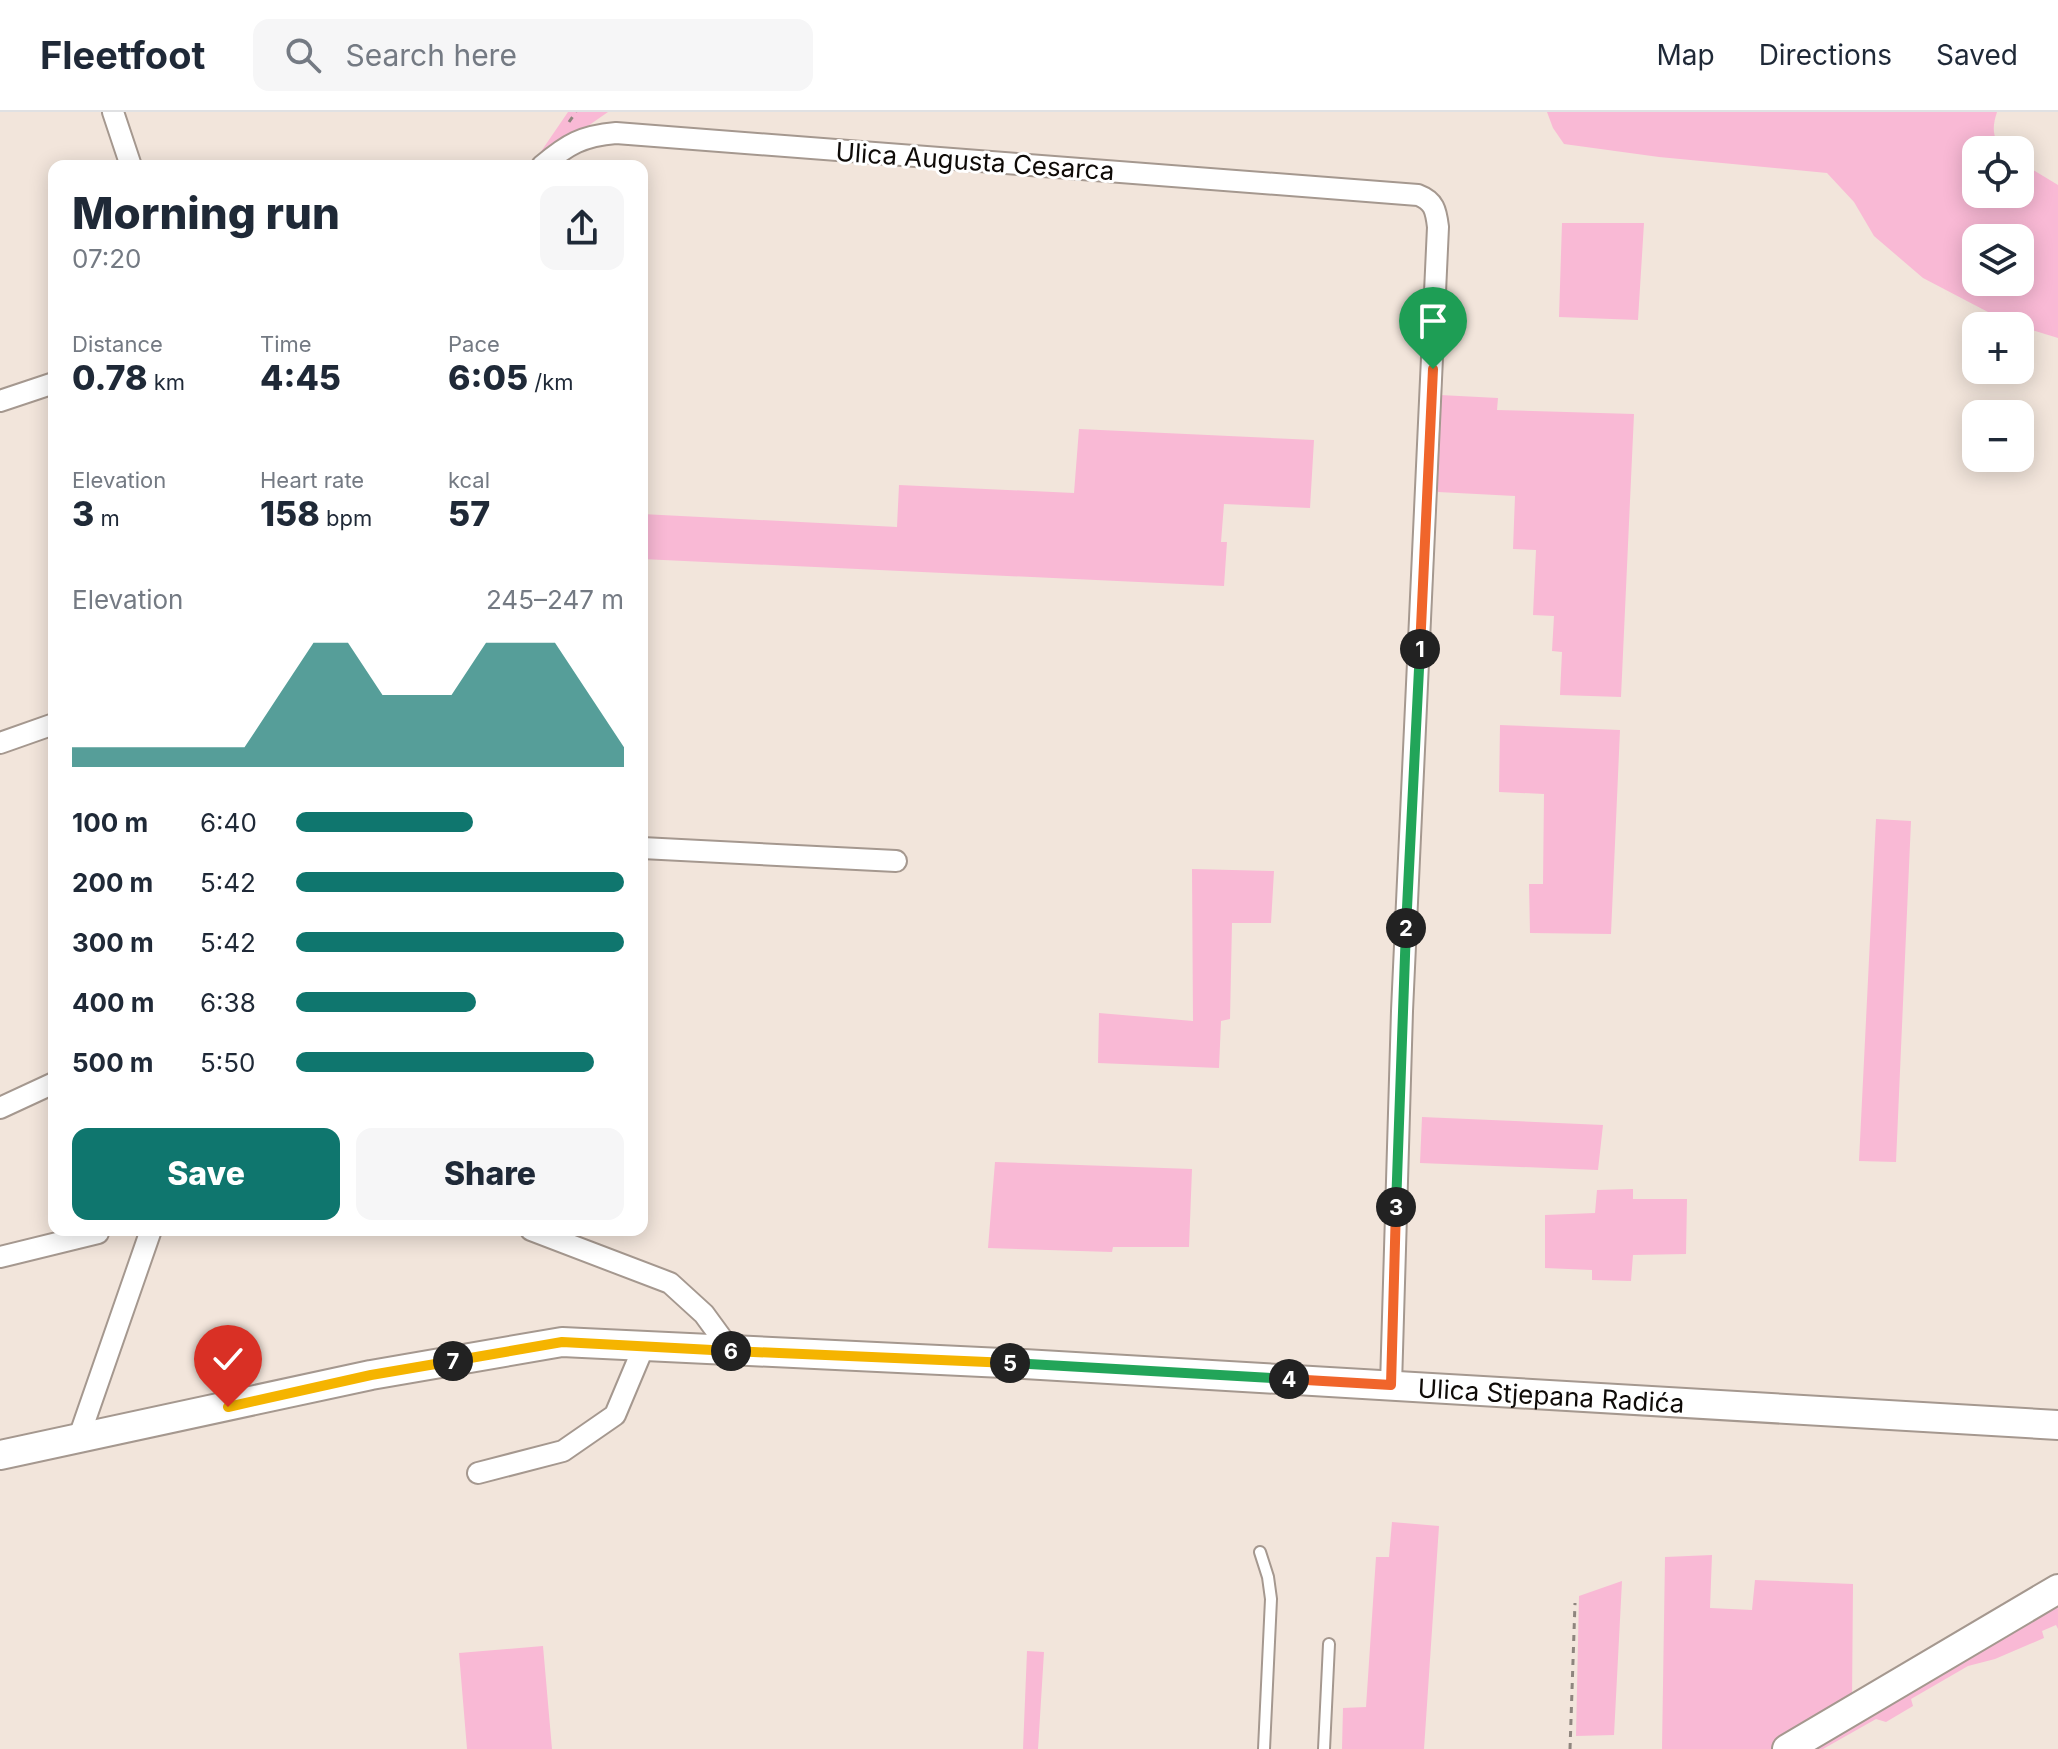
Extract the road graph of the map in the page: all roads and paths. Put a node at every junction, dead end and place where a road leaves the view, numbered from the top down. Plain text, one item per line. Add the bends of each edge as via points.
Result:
1 (113, 112) edge
2 (129, 160) edge
3 (549, 160) edge
4 (48, 385) edge
5 (0, 401) edge
6 (48, 726) edge
7 (0, 743) edge
8 (648, 848) edge
9 (896, 861) dead end
10 (48, 1086) edge
11 (0, 1108) edge
12 (87, 1236) edge
13 (149, 1236) edge
14 (547, 1236) edge
15 (0, 1257) edge
16 (644, 1346) junction
17 (731, 1351) junction
18 (1391, 1385) junction
19 (2058, 1425) edge
20 (78, 1440) junction
21 (0, 1455) edge
22 (478, 1473) dead end
23 (1260, 1552) dead end
24 (2058, 1589) edge
25 (1575, 1603) dead end
26 (1329, 1644) dead end
27 (1264, 1749) edge
28 (1324, 1749) edge
29 (1570, 1749) edge
30 (1787, 1749) edge

1 - 2 street
3 - 18 street, Ulica Augusta Cesarca via 590,135 616,133 1430,200 1438,227 1402,1011
4 - 5 street
6 - 7 street
8 - 9 street
10 - 11 street
12 - 15 street
13 - 20 street
14 - 17 street via 670,1283 704,1314
16 - 17 street, Ulica Stjepana Radića
16 - 20 street, Ulica Stjepana Radića via 562,1342 371,1375
16 - 22 street via 615,1415 563,1451
17 - 18 street, Ulica Stjepana Radića
18 - 19 street, Ulica Stjepana Radića
20 - 21 street, Ulica Stjepana Radića
23 - 27 lane via 1271,1599
24 - 30 street
25 - 29 path
26 - 28 lane

